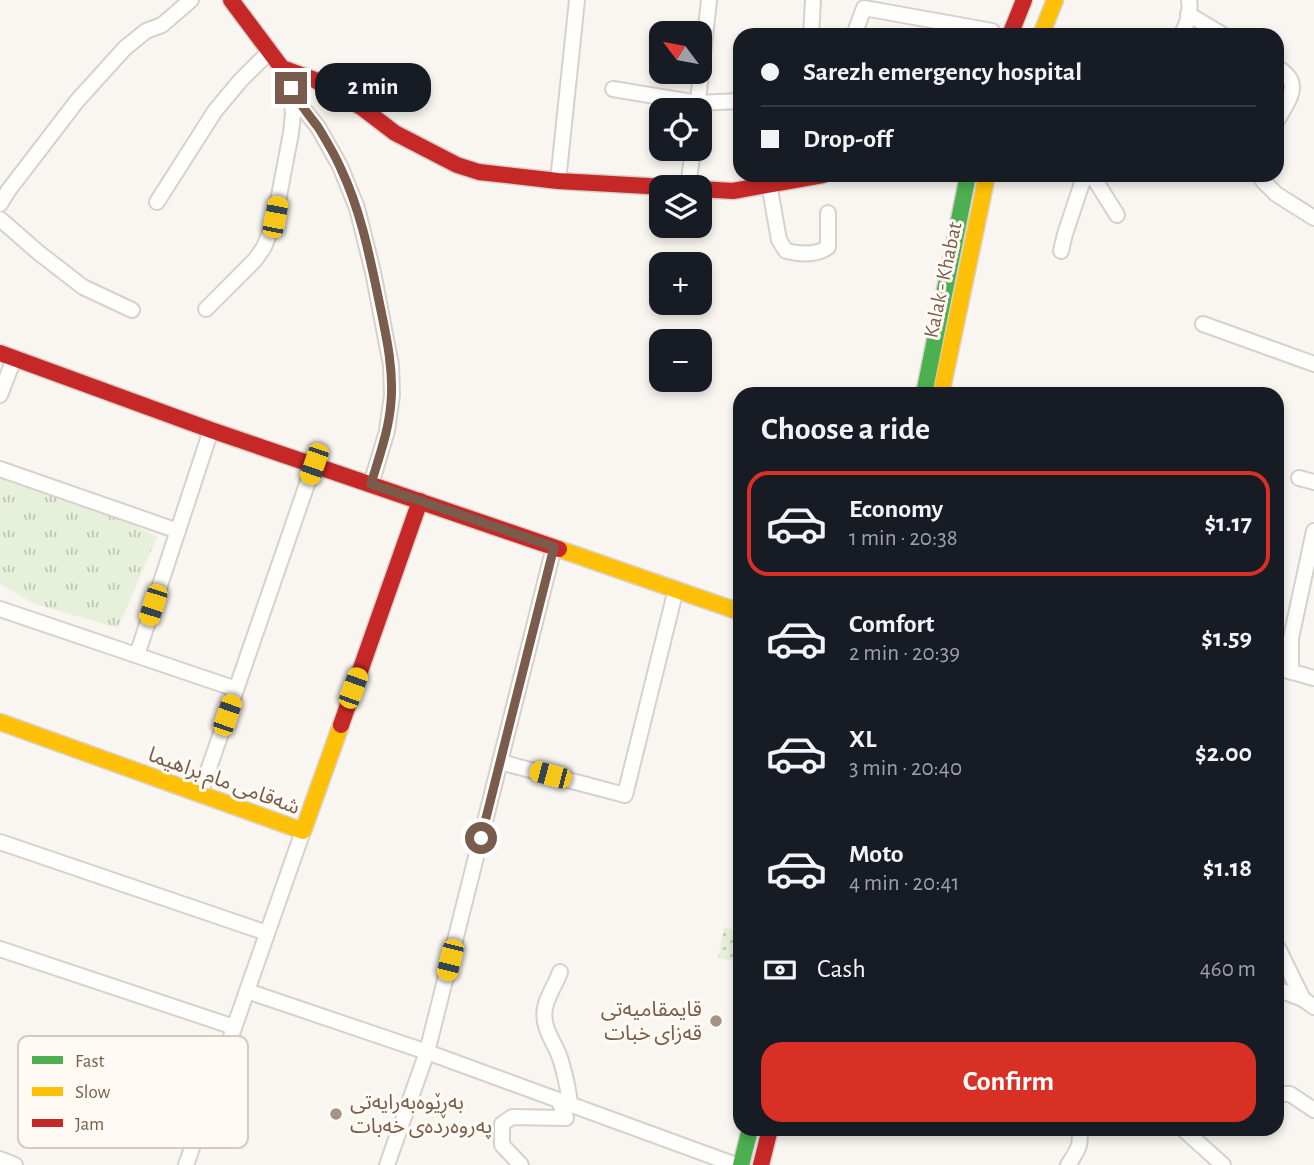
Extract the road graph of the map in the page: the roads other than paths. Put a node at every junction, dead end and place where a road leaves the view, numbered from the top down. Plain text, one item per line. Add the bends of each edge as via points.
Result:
1 (191, 0) edge
2 (231, 0) edge
3 (577, 0) edge
4 (705, 0) edge
5 (813, 0) edge
6 (1024, 0) edge
7 (1055, 0) edge
8 (1189, 7) edge
9 (811, 28) edge
10 (857, 28) edge
11 (962, 28) edge
12 (1012, 28) edge
13 (1044, 28) edge
14 (1185, 28) edge
15 (1214, 28) edge
16 (269, 52) junction
17 (282, 68) junction
18 (1284, 72) edge
19 (291, 88) junction
20 (613, 89) dead end
21 (658, 98) edge
22 (699, 98) edge
23 (733, 102) edge
24 (712, 104) edge
25 (1284, 107) edge
26 (558, 181) junction
27 (781, 182) edge
28 (967, 182) edge
29 (985, 182) edge
30 (1083, 182) edge
31 (1095, 182) edge
32 (1264, 182) edge
33 (769, 184) junction
34 (649, 186) edge
35 (712, 190) edge
36 (157, 202) dead end
37 (0, 205) edge
38 (828, 213) dead end
39 (1117, 215) dead end
40 (1314, 218) edge
41 (0, 219) edge
42 (1061, 251) dead end
43 (206, 309) dead end
44 (132, 310) dead end
45 (1203, 324) dead end
46 (7, 356) edge
47 (1314, 364) edge
48 (925, 387) edge
49 (942, 387) edge
50 (0, 396) edge
51 (211, 430) junction
52 (314, 464) junction
53 (0, 469) edge
54 (1299, 478) dead end
55 (1314, 482) edge
56 (371, 484) junction
57 (420, 501) junction
58 (178, 531) junction
59 (1314, 531) edge
60 (554, 547) junction
61 (676, 589) junction
62 (0, 609) edge
63 (733, 609) edge
64 (137, 655) junction
65 (1284, 670) edge
66 (1314, 678) edge
67 (236, 689) junction
68 (0, 722) edge
69 (500, 762) junction
70 (200, 794) junction
71 (303, 831) junction
72 (0, 842) edge
73 (267, 933) junction
74 (0, 949) edge
75 (1284, 959) edge
76 (560, 972) dead end
77 (247, 991) junction
78 (1284, 992) edge
79 (1308, 1003) edge
80 (234, 1027) junction
81 (231, 1036) edge
82 (427, 1052) junction
83 (1284, 1094) edge
84 (565, 1103) junction
85 (1314, 1110) edge
86 (748, 1136) edge
87 (768, 1136) edge
88 (1080, 1136) edge
89 (1192, 1136) edge
90 (192, 1148) edge
91 (0, 1160) edge
92 (1073, 1162) edge
93 (15, 1165) edge
94 (186, 1165) edge
95 (387, 1165) edge
96 (521, 1165) edge
97 (738, 1165) edge
98 (761, 1165) edge
99 (1223, 1165) edge

1 - 37 street via 162,26 146,31 125,48 77,102
2 - 16 street
3 - 26 street
4 - 22 street
5 - 9 street
6 - 12 street
7 - 13 street
8 - 14 street
8 - 15 street
10 - 11 street via 864,8
16 - 17 street
16 - 36 street via 215,111
17 - 19 street
17 - 26 street via 315,80 395,134 457,165
18 - 25 street via 1293,85
19 - 43 street via 291,134 270,232 255,260
19 - 56 street via 350,188 381,310 391,365 391,405
20 - 21 street
23 - 24 street
26 - 34 street
27 - 33 street
28 - 48 street
29 - 49 street, Kalak - Khabat
30 - 42 street
31 - 39 street
32 - 40 street
33 - 35 street
33 - 38 street via 779,240 786,251 821,253 828,247
41 - 44 street via 83,287
45 - 47 street
46 - 50 street
46 - 51 street
51 - 52 street
51 - 58 street
52 - 56 street
52 - 67 street
53 - 58 street
54 - 55 street
56 - 57 street
57 - 60 street
57 - 71 street, شەقامی مام براهیما
58 - 64 street
59 - 65 street
60 - 61 street
60 - 69 street
61 - 63 street
61 - 69 street via 625,795
62 - 64 street
64 - 67 street
65 - 66 street
67 - 70 street
68 - 70 street, شەقامی مام براهیما
69 - 82 street
70 - 71 street, شەقامی مام براهیما
71 - 73 street
72 - 73 street
73 - 77 street
74 - 80 street
75 - 79 street
76 - 84 street via 544,1021 561,1059 569,1093
77 - 80 street
77 - 82 street
78 - 79 street
80 - 81 street
82 - 84 street
82 - 95 street
83 - 85 street
84 - 96 street via 566,1118 512,1117 502,1125 502,1146
84 - 97 street
86 - 97 street
87 - 98 street
88 - 92 street
89 - 99 street
90 - 94 street
91 - 93 street

